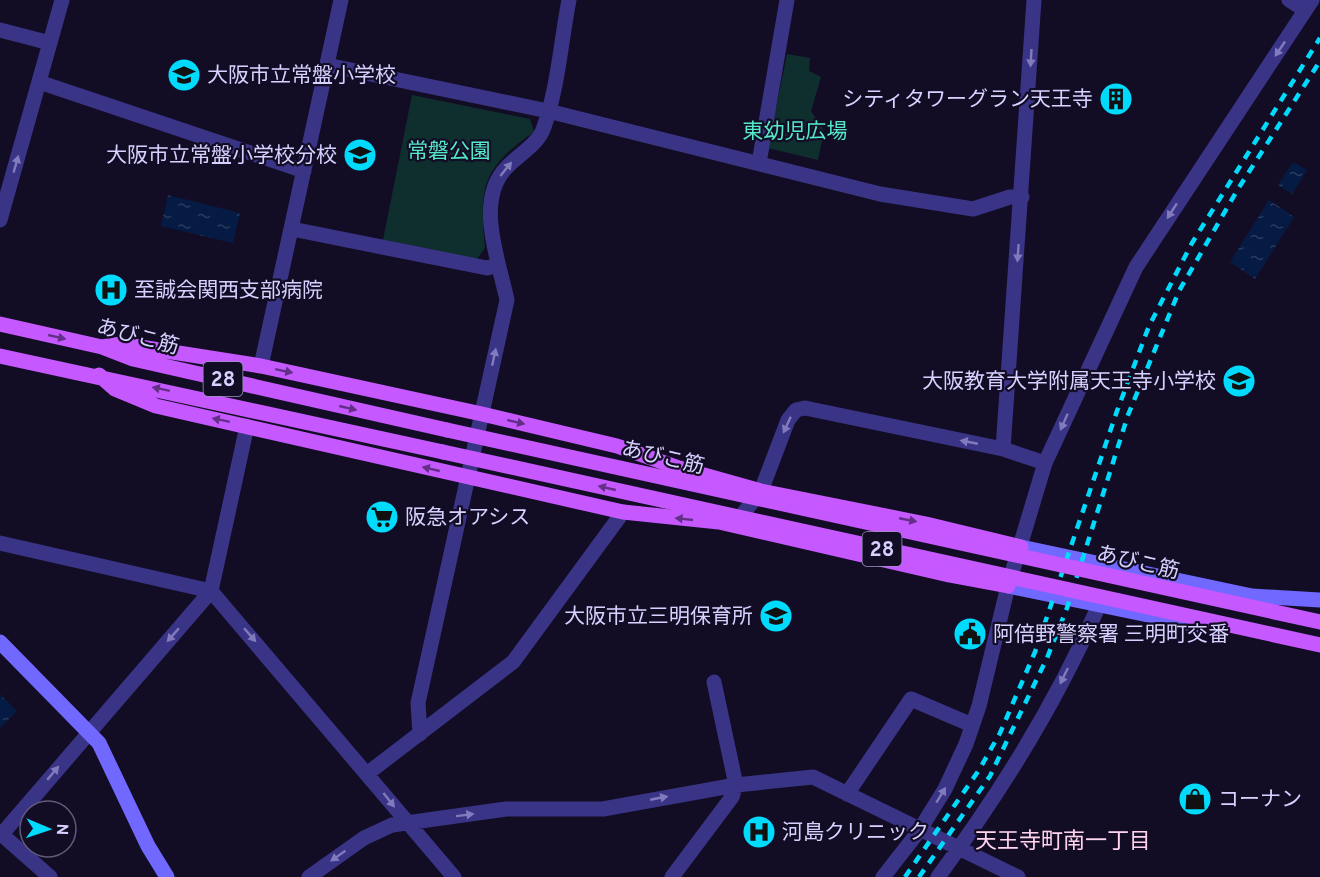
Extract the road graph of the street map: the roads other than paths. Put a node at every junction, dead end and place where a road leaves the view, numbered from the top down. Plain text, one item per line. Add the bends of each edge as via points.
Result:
1 (62, 0) edge
2 (340, 0) edge
3 (569, 0) edge
4 (787, 0) edge
5 (1034, 0) edge
6 (1289, 0) edge
7 (1309, 5) edge
8 (0, 30) edge
9 (50, 43) junction
10 (327, 65) junction
11 (39, 82) junction
12 (548, 111) junction
13 (759, 162) junction
14 (304, 171) junction
15 (1023, 197) junction
16 (0, 220) edge
17 (292, 229) junction
18 (498, 266) junction
19 (0, 324) edge
20 (102, 347) junction
21 (0, 356) edge
22 (261, 366) junction
23 (99, 375) junction
24 (482, 414) junction
25 (247, 426) junction
26 (1004, 449) junction
27 (1046, 463) junction
28 (468, 478) junction
29 (761, 491) junction
30 (623, 512) junction
31 (734, 525) junction
32 (0, 543) edge
33 (1021, 547) junction
34 (1008, 586) junction
35 (212, 591) junction
36 (1252, 596) junction
37 (1320, 600) edge
38 (1099, 605) junction
39 (1320, 615) edge
40 (1320, 622) edge
41 (0, 642) edge
42 (1320, 646) edge
43 (714, 682) dead end
44 (972, 725) junction
45 (88, 732) junction
46 (420, 734) junction
47 (368, 773) junction
48 (736, 785) junction
49 (847, 794) junction
50 (407, 822) junction
51 (919, 831) junction
52 (1, 833) edge
53 (958, 850) junction
54 (50, 877) edge
55 (167, 877) edge
56 (309, 877) edge
57 (454, 877) edge
58 (672, 877) edge
59 (884, 877) edge
60 (938, 877) edge
61 (1018, 877) edge

1 - 9 street
2 - 10 street
3 - 12 street
4 - 13 street
5 -> 15 street
6 - 7 street
7 -> 27 street via 1136,267
8 - 9 street
9 - 11 street
10 - 12 street
10 - 14 street
11 - 14 street
16 -> 11 street
12 - 13 street
18 -> 12 street via 491,226 493,189 505,169 544,130
13 - 15 street via 880,194 973,209 1010,197
14 - 17 street
15 -> 26 street
17 - 18 street via 487,268
17 - 22 street
24 -> 18 street via 507,300
19 -> 20 main road, あびこ筋 / 28
20 - 22 main road via 121,344
20 -> 40 main road, あびこ筋 / 28, bridge via 133,358 447,430
21 - 23 main road, あびこ筋 / 28
22 -> 24 main road
25 -> 23 main road via 156,406 115,389
42 -> 23 main road, あびこ筋 / 28, bridge
24 - 28 street
24 -> 29 main road via 617,446
28 -> 25 main road
25 - 35 street
26 - 27 street
26 -> 29 street via 805,408 796,410 788,420
27 - 33 street
28 - 30 main road
28 - 46 street via 418,703
29 - 31 street
29 -> 33 main road
31 -> 30 main road
30 - 46 street via 513,662
31 - 34 main road
32 - 35 street
33 - 34 street
33 - 36 street
34 - 38 street
34 - 44 street
35 -> 45 street
35 -> 47 street
36 - 37 street
36 - 39 street
38 - 42 street
38 -> 53 street via 1042,722
41 - 45 street
43 - 48 street
44 - 49 street via 911,699
51 -> 44 street via 956,768
52 -> 45 street
45 - 55 street via 99,743
46 - 47 street
47 -> 50 street
48 - 49 street via 813,777
50 -> 48 street via 506,809 603,809
48 - 58 street
49 - 51 street
50 -> 56 street via 364,838
50 - 57 street
51 - 53 street
51 - 59 street
52 - 54 street
53 - 60 street
53 - 61 street

